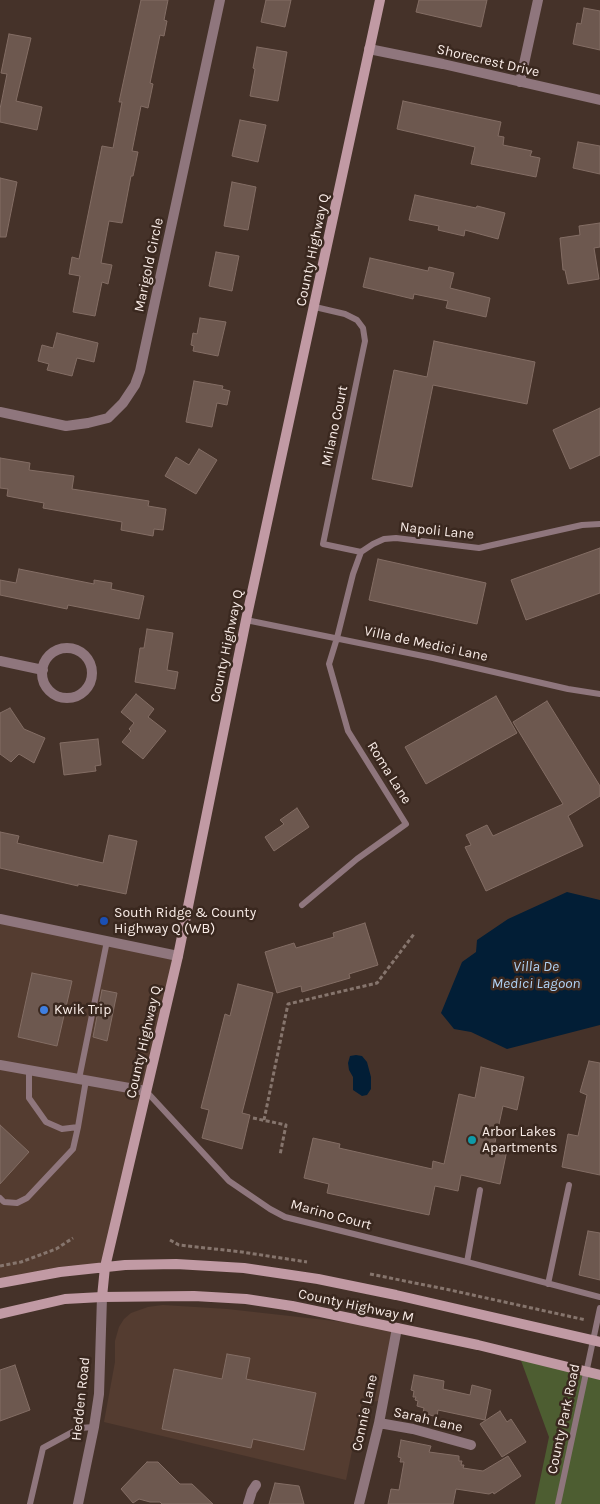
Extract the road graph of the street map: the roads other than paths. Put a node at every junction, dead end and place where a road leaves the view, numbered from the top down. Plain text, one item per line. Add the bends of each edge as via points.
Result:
1 (220, 0) edge
2 (380, 0) edge
3 (538, 0) edge
4 (369, 49) junction
5 (520, 82) junction
6 (600, 100) edge
7 (315, 308) junction
8 (0, 412) edge
9 (600, 524) edge
10 (361, 552) junction
11 (246, 620) junction
12 (337, 638) junction
13 (0, 661) edge
14 (43, 670) junction
15 (600, 694) edge
16 (302, 905) dead end
17 (0, 919) edge
18 (107, 942) junction
19 (178, 956) junction
20 (0, 1066) edge
21 (28, 1070) junction
22 (83, 1080) junction
23 (146, 1090) junction
24 (78, 1127) junction
25 (568, 1185) dead end
26 (480, 1190) dead end
27 (0, 1198) edge
28 (466, 1262) junction
29 (105, 1267) junction
30 (0, 1283) edge
31 (548, 1284) junction
32 (102, 1296) junction
33 (600, 1298) edge
34 (600, 1308) edge
35 (0, 1314) edge
36 (397, 1328) junction
37 (597, 1341) edge
38 (587, 1372) junction
39 (600, 1375) edge
40 (379, 1423) junction
41 (94, 1427) junction
42 (471, 1445) dead end
43 (256, 1485) dead end
44 (30, 1504) edge
45 (78, 1504) edge
46 (248, 1504) edge
47 (359, 1504) edge
48 (558, 1504) edge

1 - 8 street, Marigold Circle via 135,385 108,418 88,423 66,426
2 - 4 main road, County Highway Q
3 - 5 street
4 - 5 street, Shorecrest Drive
4 - 7 main road, County Highway Q
5 - 6 street, Shorecrest Drive
7 - 10 lane, Milano Court via 345,314 357,320 363,328 365,341 323,544
7 - 11 main road, County Highway Q
9 - 10 lane, Napoli Lane via 582,525 479,548 384,539
10 - 12 lane
11 - 12 lane, Villa de Medici Lane
11 - 19 main road, County Highway Q
12 - 15 lane, Villa de Medici Lane
12 - 16 lane, Roma Lane via 329,664 348,731 406,824 358,858
13 - 14 street
14 - 14 street via 47,688 60,698 77,697 89,686 92,678 90,662 70,648 54,652
17 - 18 street
18 - 19 street
18 - 22 lane
19 - 23 main road, County Highway Q
20 - 21 street
21 - 22 street
21 - 24 lane via 29,1098 46,1122 62,1130
22 - 23 street
22 - 24 lane
23 - 28 lane, Marino Court via 229,1181 270,1209 286,1217
23 - 29 main road, County Highway Q
24 - 27 lane via 73,1150 27,1198 17,1204
25 - 31 lane
26 - 28 lane
28 - 31 lane, Marino Court
29 - 30 main road, County Highway M
29 - 32 main road, County Highway Q
29 - 37 main road, County Highway M via 176,1264 267,1271 396,1295
31 - 33 lane, Marino Court
32 - 35 main road, County Highway M
32 - 36 main road, County Highway M via 246,1299
32 - 41 street, Hedden Road
34 - 37 lane, County Park Road
36 - 38 main road, County Highway M
36 - 40 street, Connie Lane
37 - 38 lane, County Park Road
38 - 39 main road, County Highway M
38 - 48 lane, County Park Road
40 - 42 street, Sarah Lane
40 - 47 street, Connie Lane
41 - 44 lane via 80,1428 43,1448
41 - 45 street, Hedden Road
43 - 46 street

